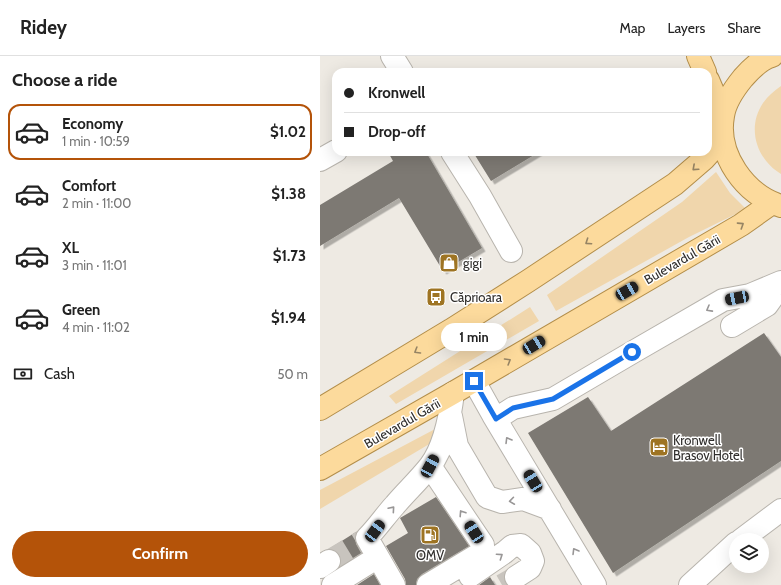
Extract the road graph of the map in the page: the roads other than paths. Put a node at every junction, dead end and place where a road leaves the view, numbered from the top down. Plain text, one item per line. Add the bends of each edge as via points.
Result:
1 (392, 56) edge
2 (698, 56) edge
3 (772, 56) edge
4 (400, 68) edge
5 (703, 68) edge
6 (712, 89) edge
7 (723, 115) junction
8 (722, 140) junction
9 (712, 151) edge
10 (332, 153) edge
11 (455, 156) edge
12 (707, 156) edge
13 (320, 160) edge
14 (776, 204) edge
15 (511, 251) dead end
16 (781, 284) edge
17 (732, 326) dead end
18 (474, 381) junction
19 (452, 403) junction
20 (320, 409) edge
21 (496, 419) junction
22 (430, 466) junction
23 (320, 469) edge
24 (550, 508) junction
25 (781, 510) edge
26 (750, 533) edge
27 (729, 549) edge
28 (323, 569) edge
29 (383, 576) edge
30 (516, 577) tunnel mouth
31 (324, 585) edge
32 (333, 585) edge
33 (428, 585) edge
34 (456, 585) edge
35 (595, 585) edge
36 (690, 585) edge

1 - 4 lane
2 - 5 main road
3 - 7 main road via 750,70 736,86
6 - 7 main road
7 - 8 main road
8 -> 9 main road
8 - 14 main road via 730,162 740,178 755,192
10 - 13 lane
11 - 15 lane
12 -> 20 main road via 675,184 522,285
18 -> 14 main road, Bulevardul Gării
16 - 17 lane via 767,305
16 -> 21 lane via 750,295 723,300 553,399 513,408
18 - 19 main road, Bulevardul Gării
18 - 21 lane
19 - 22 lane via 440,448
19 - 23 main road, Bulevardul Gării
24 -> 19 lane via 523,500 502,502 487,497 457,446
24 -> 21 lane
29 -> 22 lane via 367,538
33 -> 22 lane via 481,553 483,549 483,545
35 -> 24 lane
25 - 26 lane
27 - 36 lane
28 - 31 lane
29 - 32 lane
34 -> 30 lane via 512,546 521,545 533,561 530,568

